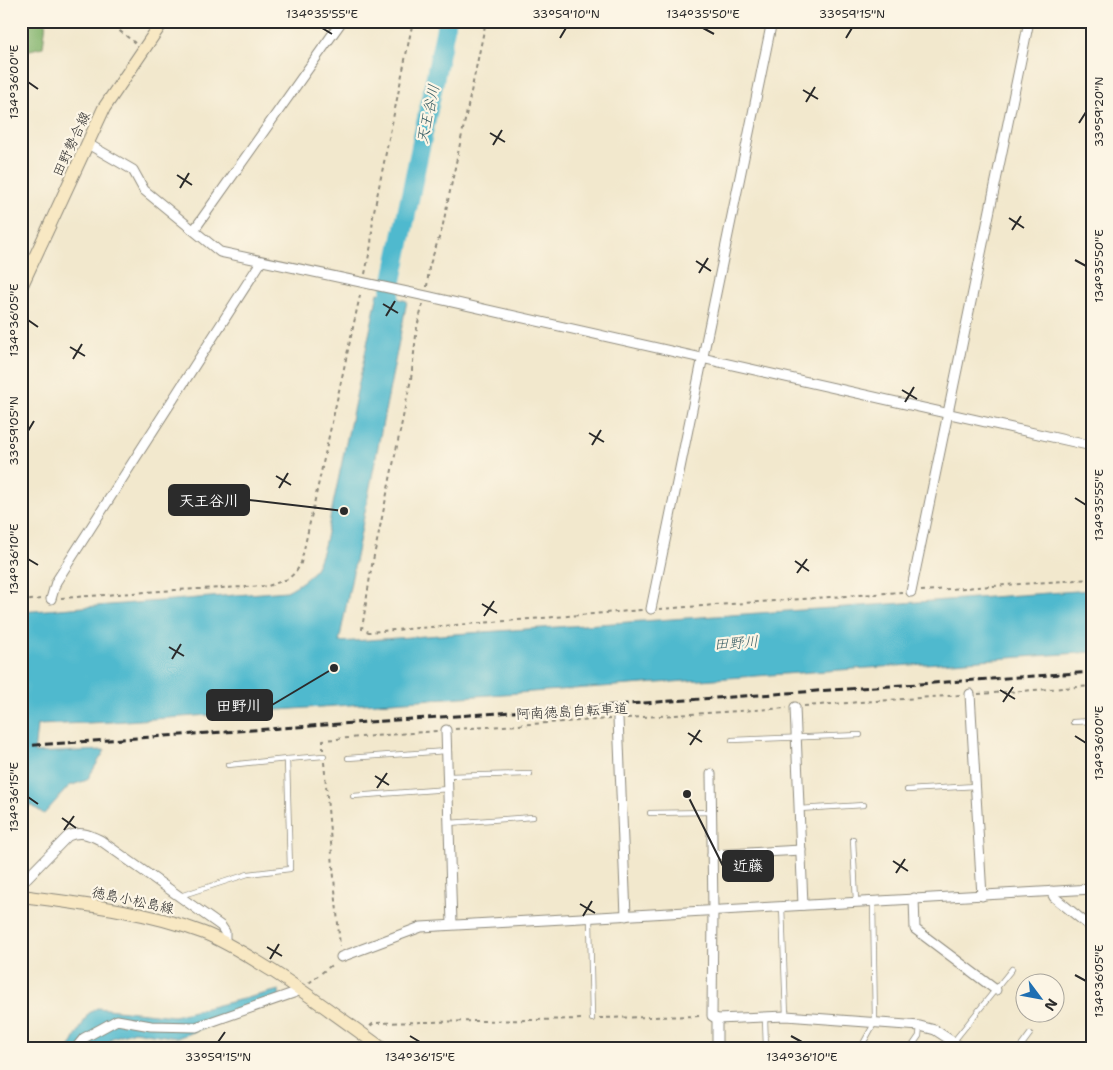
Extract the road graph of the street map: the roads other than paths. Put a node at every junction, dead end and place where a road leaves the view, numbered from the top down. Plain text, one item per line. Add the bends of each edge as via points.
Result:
1 (164, 21) edge
2 (342, 21) edge
3 (772, 21) edge
4 (1029, 21) edge
5 (88, 144) junction
6 (194, 230) junction
7 (261, 262) junction
8 (21, 287) edge
9 (702, 359) junction
10 (948, 414) junction
11 (1092, 446) edge
12 (911, 592) road end
13 (51, 599) road end
14 (650, 609) road end
15 (970, 694) road end
16 (795, 707) road end
17 (618, 718) road end
18 (1092, 721) edge
19 (1073, 722) dead end
20 (446, 730) road end
21 (860, 735) dead end
22 (796, 738) junction
23 (732, 740) dead end
24 (447, 751) junction
25 (324, 756) road end
26 (348, 758) dead end
27 (287, 759) junction
28 (228, 765) dead end
29 (530, 774) dead end
30 (711, 774) dead end
31 (448, 776) junction
32 (976, 786) junction
33 (448, 789) junction
34 (907, 790) dead end
35 (353, 796) dead end
36 (864, 805) dead end
37 (799, 809) junction
38 (712, 812) junction
39 (650, 813) dead end
40 (533, 817) dead end
41 (449, 823) junction
42 (853, 839) dead end
43 (801, 850) junction
44 (712, 855) junction
45 (21, 884) edge
46 (1092, 889) edge
47 (1051, 891) junction
48 (21, 896) edge
49 (180, 896) junction
50 (982, 896) junction
51 (914, 898) junction
52 (874, 901) junction
53 (856, 902) junction
54 (803, 905) junction
55 (782, 906) junction
56 (713, 910) junction
57 (626, 916) junction
58 (590, 918) junction
59 (452, 924) junction
60 (1092, 928) edge
61 (225, 943) junction
62 (341, 957) road end
63 (1012, 969) dead end
64 (302, 990) junction
65 (996, 990) junction
66 (786, 1016) junction
67 (765, 1017) junction
68 (592, 1018) road end
69 (714, 1018) junction
70 (875, 1022) junction
71 (920, 1026) junction
72 (1030, 1034) dead end
73 (954, 1041) junction
74 (75, 1049) edge
75 (383, 1049) edge
76 (717, 1049) edge
77 (766, 1049) edge
78 (860, 1049) edge
79 (910, 1049) edge
80 (964, 1049) edge
81 (1019, 1049) edge

1 - 5 main road, 田野勢合線 via 104,108
2 - 6 street
3 - 9 street
4 - 10 street
5 - 6 street via 133,170 144,190
5 - 8 main road, 田野勢合線
6 - 7 street via 220,252
7 - 9 street
7 - 13 street via 56,582
9 - 10 street
9 - 14 street
10 - 11 street
10 - 12 street
15 - 32 street
16 - 22 street
17 - 57 street
18 - 19 lane
20 - 24 street
21 - 22 lane
22 - 23 lane
22 - 37 street
24 - 26 lane
24 - 31 street
25 - 27 lane
27 - 28 lane
27 - 49 lane via 290,869 248,874
29 - 31 lane
30 - 38 street
31 - 33 street
32 - 34 lane
32 - 50 street
33 - 35 lane
33 - 41 street
36 - 37 lane
37 - 43 street
38 - 39 lane
38 - 44 street
40 - 41 lane
41 - 59 street
42 - 53 lane
43 - 44 street
43 - 54 street
44 - 56 street
45 - 49 street via 68,836 76,832 100,840
46 - 47 street
47 - 50 street
47 - 60 street
48 - 61 main road, 徳島小松島線 via 157,918
49 - 61 street via 221,926 225,932
50 - 51 street
51 - 52 street
51 - 65 street via 916,929
52 - 53 street
52 - 70 lane
53 - 54 street
54 - 55 street
55 - 56 street
55 - 66 lane
56 - 57 street
56 - 69 street
57 - 58 street
58 - 59 street
58 - 68 lane
59 - 62 street via 420,927
61 - 64 main road, 徳島小松島線
63 - 65 lane
64 - 74 street via 196,1026 151,1026 117,1020 84,1038
64 - 75 main road, 徳島小松島線
65 - 73 lane
66 - 67 street
66 - 70 street
67 - 69 street
67 - 77 lane
69 - 76 street
70 - 71 street
70 - 78 lane
71 - 73 street via 936,1030
71 - 79 lane via 919,1036
72 - 81 lane
73 - 80 street

